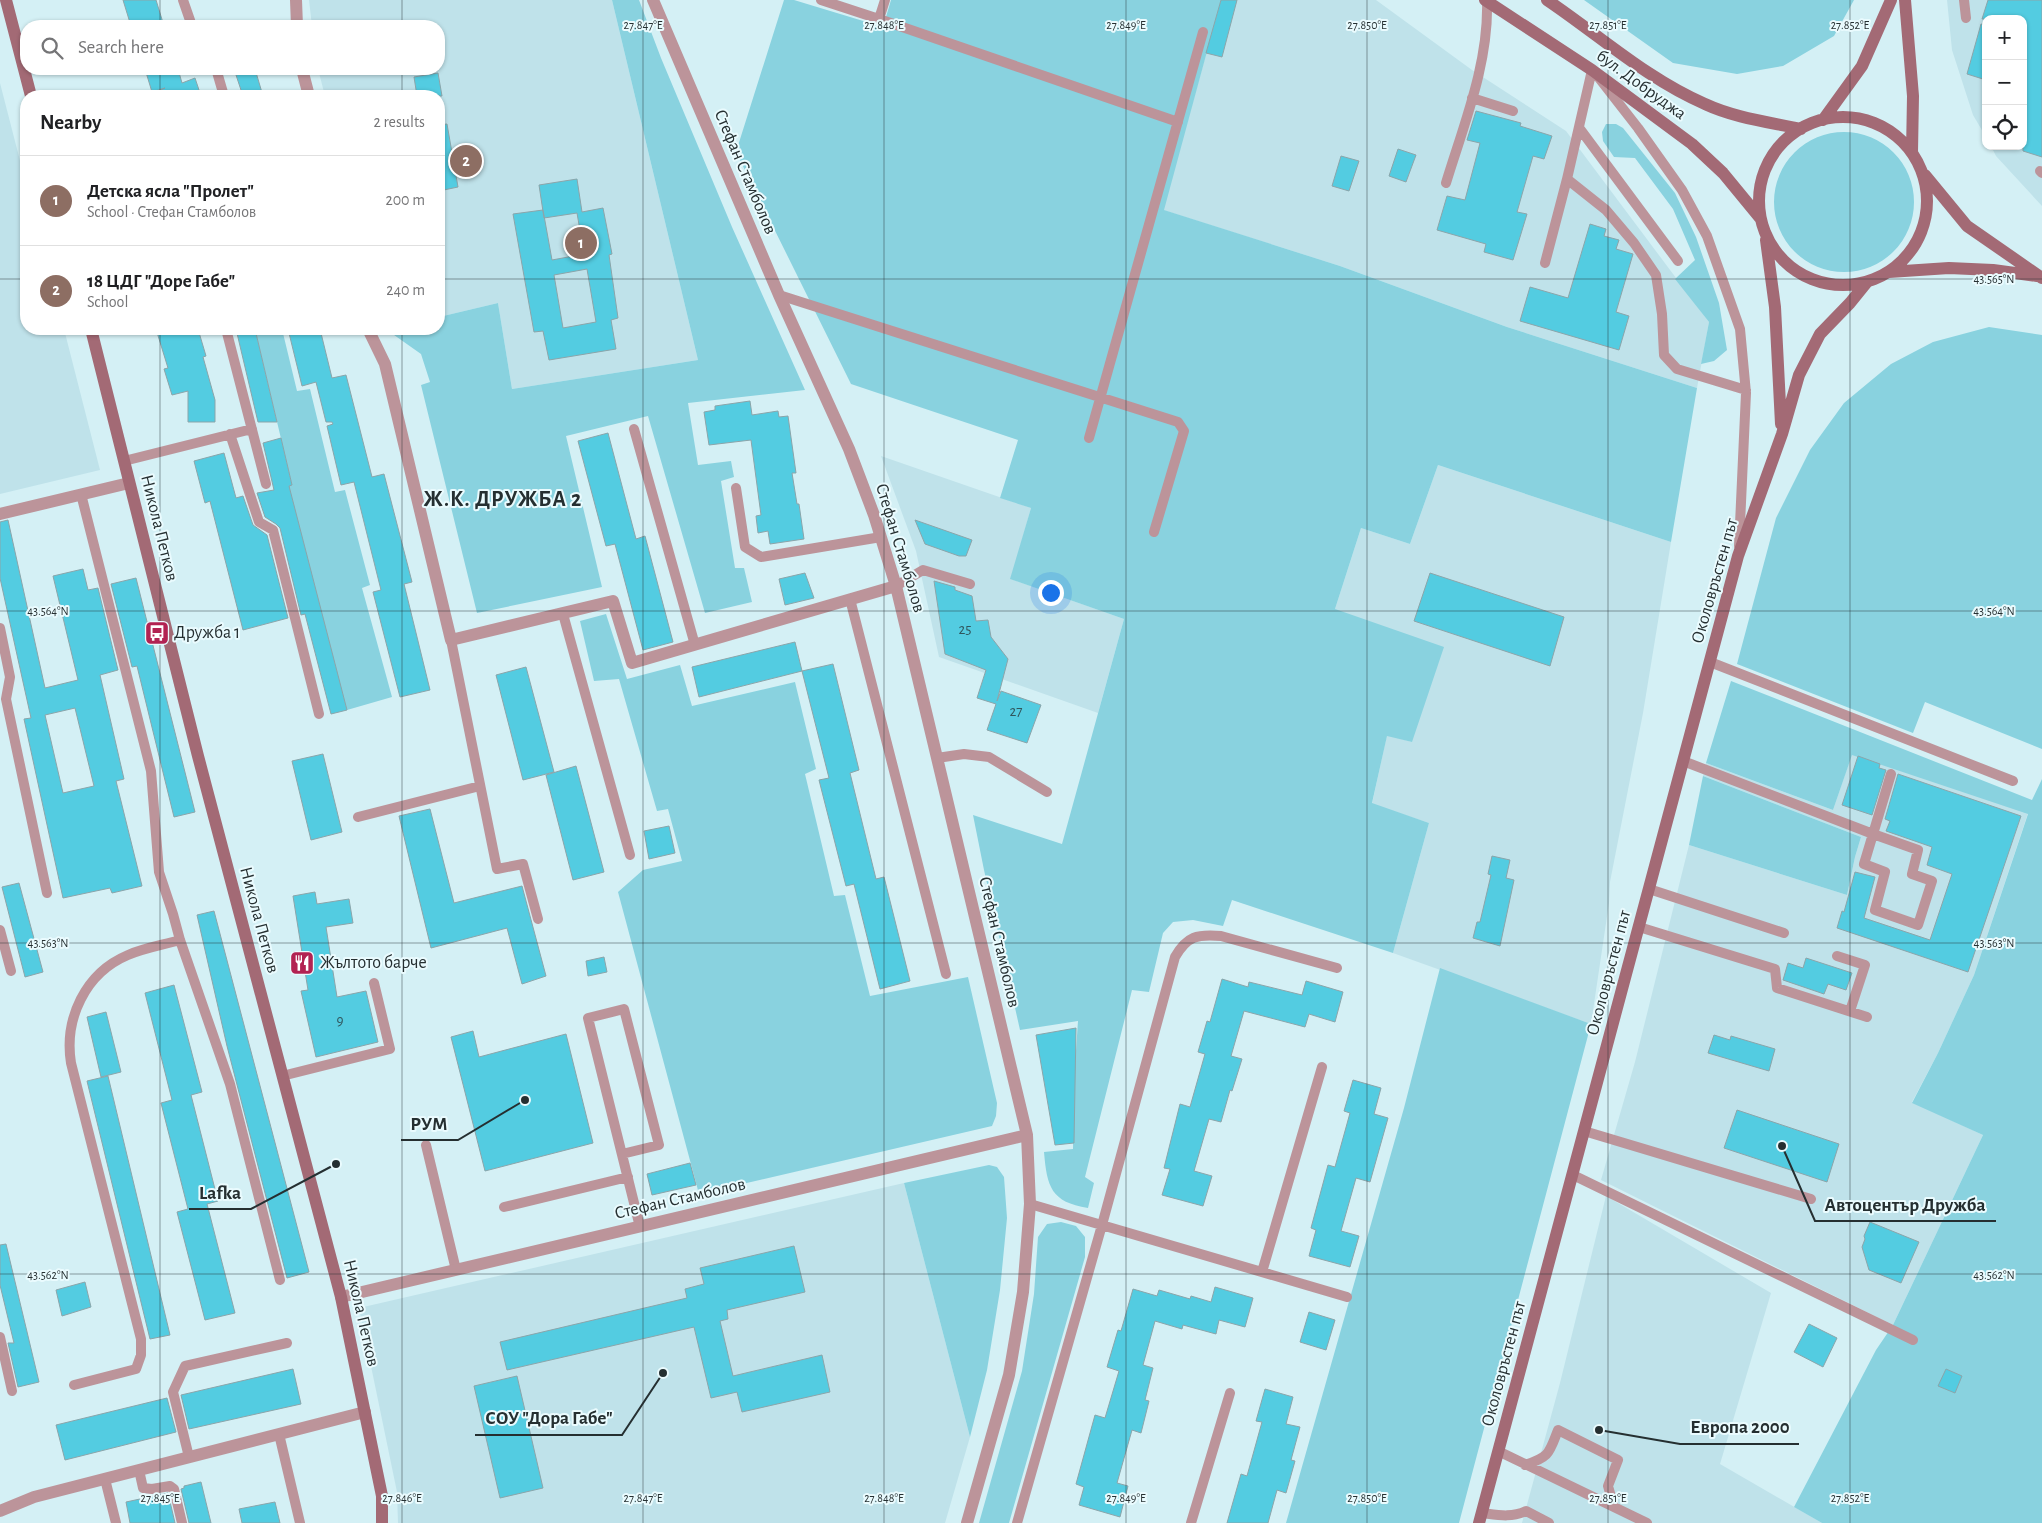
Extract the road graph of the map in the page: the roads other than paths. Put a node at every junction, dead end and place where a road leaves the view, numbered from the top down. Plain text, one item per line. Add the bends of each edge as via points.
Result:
1 (6, 0) edge
2 (183, 0) edge
3 (296, 0) edge
4 (653, 0) edge
5 (821, 0) edge
6 (884, 0) edge
7 (1486, 0) edge
8 (1547, 0) edge
9 (1891, 0) edge
10 (1906, 0) edge
11 (1964, 0) edge
12 (1966, 18) dead end
13 (879, 19) junction
14 (190, 20) edge
15 (297, 20) edge
16 (1202, 32) dead end
17 (20, 54) edge
18 (1592, 70) junction
19 (26, 75) edge
20 (218, 75) edge
21 (304, 75) edge
22 (29, 90) edge
23 (222, 90) edge
24 (307, 90) edge
25 (1472, 98) junction
26 (1513, 111) dead end
27 (1822, 120) junction
28 (1178, 122) junction
29 (1580, 129) junction
30 (1801, 129) junction
31 (1912, 152) junction
32 (1921, 169) junction
33 (1567, 179) junction
34 (1446, 183) dead end
35 (1760, 218) junction
36 (1765, 234) junction
37 (1678, 261) dead end
38 (1545, 262) dead end
39 (1889, 272) junction
40 (2041, 277) edge
41 (1867, 282) junction
42 (779, 295) junction
43 (92, 335) edge
44 (228, 335) edge
45 (371, 335) edge
46 (1746, 390) junction
47 (1100, 399) junction
48 (252, 429) junction
49 (634, 430) dead end
50 (230, 434) junction
51 (1782, 434) junction
52 (1089, 438) dead end
53 (124, 461) junction
54 (129, 483) junction
55 (266, 484) dead end
56 (736, 488) dead end
57 (81, 494) junction
58 (0, 514) edge
59 (1154, 532) dead end
60 (881, 537) junction
61 (1738, 556) junction
62 (970, 584) dead end
63 (896, 586) junction
64 (850, 599) junction
65 (563, 614) junction
66 (0, 628) edge
67 (451, 640) junction
68 (695, 645) junction
69 (1710, 662) junction
70 (319, 714) dead end
71 (937, 758) junction
72 (1683, 761) junction
73 (1891, 774) dead end
74 (2013, 781) dead end
75 (480, 786) junction
76 (1047, 792) dead end
77 (358, 817) dead end
78 (1873, 834) junction
79 (630, 855) dead end
80 (1649, 889) junction
81 (47, 893) dead end
82 (538, 919) dead end
83 (1639, 927) junction
84 (0, 930) edge
85 (1784, 933) dead end
86 (180, 940) junction
87 (1837, 956) dead end
88 (1337, 968) dead end
89 (11, 971) dead end
90 (946, 974) dead end
91 (374, 983) dead end
92 (1850, 1011) junction
93 (1867, 1017) dead end
94 (1322, 1067) dead end
95 (282, 1076) junction
96 (1584, 1131) junction
97 (1027, 1135) junction
98 (426, 1145) dead end
99 (622, 1154) junction
100 (1573, 1175) junction
101 (628, 1177) junction
102 (1811, 1199) dead end
103 (1030, 1204) junction
104 (504, 1207) dead end
105 (1102, 1225) junction
106 (640, 1227) junction
107 (456, 1270) junction
108 (1262, 1272) junction
109 (280, 1280) dead end
110 (341, 1297) junction
111 (1347, 1297) dead end
112 (0, 1337) edge
113 (1913, 1340) dead end
114 (287, 1342) dead end
115 (74, 1385) dead end
116 (12, 1391) dead end
117 (1230, 1393) dead end
118 (364, 1412) junction
119 (279, 1434) junction
120 (1498, 1451) junction
121 (189, 1457) junction
122 (1525, 1465) junction
123 (139, 1470) junction
124 (105, 1479) junction
125 (1614, 1507) junction
126 (0, 1511) edge
127 (1481, 1518) edge
128 (116, 1523) edge
129 (182, 1523) edge
130 (300, 1523) edge
131 (382, 1523) edge
132 (967, 1523) edge
133 (1017, 1523) edge
134 (1191, 1523) edge
135 (1549, 1523) edge
136 (1647, 1523) edge

1 - 17 main road
2 - 14 lane
3 - 15 street
4 - 42 street, Стефан Стамболов
5 - 13 lane
6 - 13 lane
7 - 18 main road, бул. Добруджа
7 - 25 lane via 1486,40
8 - 30 main road, бул. Добруджа via 1662,82 1706,105
9 - 27 main road via 1862,66
10 - 31 main road via 1913,96
11 - 12 lane
13 - 28 lane
16 - 28 lane
18 - 29 lane
18 - 35 main road, бул. Добруджа via 1692,144 1723,173
18 - 46 lane via 1682,190 1707,236 1740,329
19 - 22 main road
20 - 23 lane
21 - 24 street
25 - 26 lane
25 - 34 lane
27 - 30 main road
27 - 31 main road via 1846,118 1869,122 1897,137
28 - 47 lane
29 - 33 lane
29 - 37 lane
30 - 35 main road via 1781,145 1766,167 1759,192
31 - 32 main road
32 - 39 main road via 1927,207 1924,226 1904,260
32 - 40 main road via 1967,226
33 - 38 lane
33 - 46 lane via 1606,210 1656,276 1664,355 1677,369
35 - 36 main road
36 - 41 main road via 1785,263 1799,274 1832,285
36 - 51 main road, Околовръстен път via 1775,307
39 - 40 main road via 1949,268
39 - 41 main road
41 - 51 main road, Околовръстен път via 1820,334 1799,375
42 - 47 lane
42 - 60 street, Стефан Стамболов via 849,449
43 - 53 main road, Никола Петков
44 - 48 lane
45 - 67 street via 385,364
46 - 61 lane
47 - 52 lane
47 - 59 lane via 1178,422 1184,431
48 - 50 lane
48 - 55 lane
49 - 68 lane
50 - 53 lane
50 - 70 lane via 259,522 273,530
51 - 61 main road, Околовръстен път
53 - 54 main road, Никола Петков
54 - 57 street
54 - 95 main road, Никола Петков
56 - 60 lane via 745,547 761,557
57 - 58 street
57 - 86 lane via 151,771 159,872
60 - 63 street, Стефан Стамболов
61 - 69 main road, Околовръстен път
62 - 63 lane via 923,570
63 - 64 street
63 - 71 street, Стефан Стамболов
64 - 68 street
64 - 90 lane
65 - 67 street
65 - 68 street via 613,601 632,664
65 - 79 lane
66 - 81 lane via 10,677 6,699
67 - 75 lane
69 - 72 main road, Околовръстен път
69 - 74 lane
71 - 76 lane via 964,754 989,757
71 - 97 street, Стефан Стамболов
72 - 78 lane
72 - 80 main road, Околовръстен път
73 - 78 lane
75 - 77 lane
75 - 82 lane via 497,869 523,864
78 - 78 lane via 1864,864 1885,872 1875,910 1918,925 1932,880 1912,874 1918,850
80 - 83 main road, Околовръстен път
80 - 85 lane
83 - 92 lane via 1774,969 1777,988
83 - 96 main road, Околовръстен път
84 - 89 lane
86 - 109 lane via 230,1084
86 - 115 lane via 128,955 108,966 86,989 72,1017 68,1048 71,1063 141,1339 141,1356 136,1369
87 - 92 lane via 1865,966
88 - 105 lane via 1221,936 1194,937 1183,943 1175,957
91 - 95 lane via 390,1049
92 - 93 lane
94 - 108 lane
95 - 110 main road, Никола Петков
96 - 100 main road, Околовръстен път
96 - 102 lane
97 - 103 street, Стефан Стамболов
97 - 106 street, Стефан Стамболов
98 - 107 lane
99 - 99 lane via 659,1145 624,1009 588,1018
99 - 101 lane
100 - 113 lane
100 - 120 main road, Околовръстен път
101 - 104 lane
101 - 106 lane
103 - 105 lane
103 - 132 street, Стефан Стамболов via 1023,1292 1009,1375
105 - 108 lane
105 - 133 lane
106 - 107 street, Стефан Стамболов
107 - 110 street, Стефан Стамболов
108 - 111 lane
110 - 118 main road, Никола Петков
112 - 116 lane
114 - 121 lane via 185,1366 173,1392
117 - 134 lane
118 - 119 street
118 - 131 main road, Никола Петков via 382,1496
119 - 121 street
119 - 130 lane
120 - 122 lane
120 - 127 main road, Околовръстен път
121 - 123 street
122 - 125 lane
122 - 125 lane via 1548,1454 1558,1430 1618,1460 1608,1486
123 - 124 street
123 - 129 lane via 144,1488 170,1486 174,1489
124 - 126 street via 34,1496
124 - 128 lane
125 - 136 lane
127 - 135 lane via 1516,1516 1526,1512

